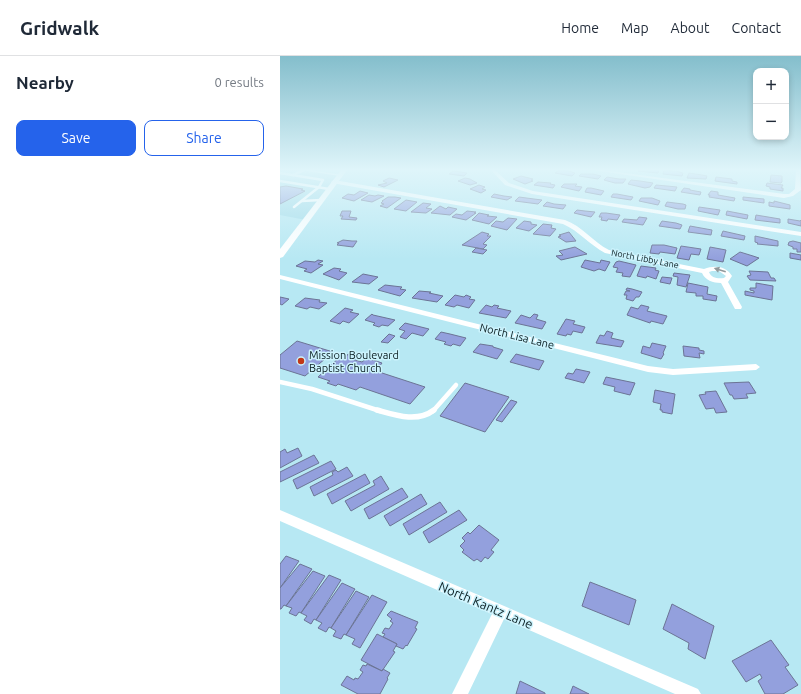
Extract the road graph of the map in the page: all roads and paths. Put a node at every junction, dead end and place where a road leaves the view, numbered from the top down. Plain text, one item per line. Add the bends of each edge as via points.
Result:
1 (321, 200) joint
2 (447, 200) edge
3 (588, 200) edge
4 (302, 201) joint
5 (294, 207) dead end
6 (801, 234) edge
7 (280, 255) edge
8 (706, 271) junction
9 (280, 277) edge
10 (724, 281) junction
11 (738, 307) dead end
12 (756, 367) dead end
13 (280, 382) edge
14 (456, 385) dead end
15 (280, 515) edge
16 (500, 612) junction
17 (460, 694) edge
18 (693, 694) edge

1 - 4 lane
1 - 7 main road
2 - 8 street, North Libby Lane via 565,222 577,228 596,246 607,252
3 - 6 street
4 - 5 lane
8 - 10 street, North Libby Lane via 705,274 709,278
10 -> 8 street, North Libby Lane via 729,276 725,271 714,268
9 - 12 street, North Lisa Lane via 648,369 673,372
10 - 11 street, North Libby Lane
13 - 14 lane via 406,417 423,416 435,411
15 - 16 street, North Kantz Lane
16 - 17 street
16 - 18 street, North Kantz Lane

